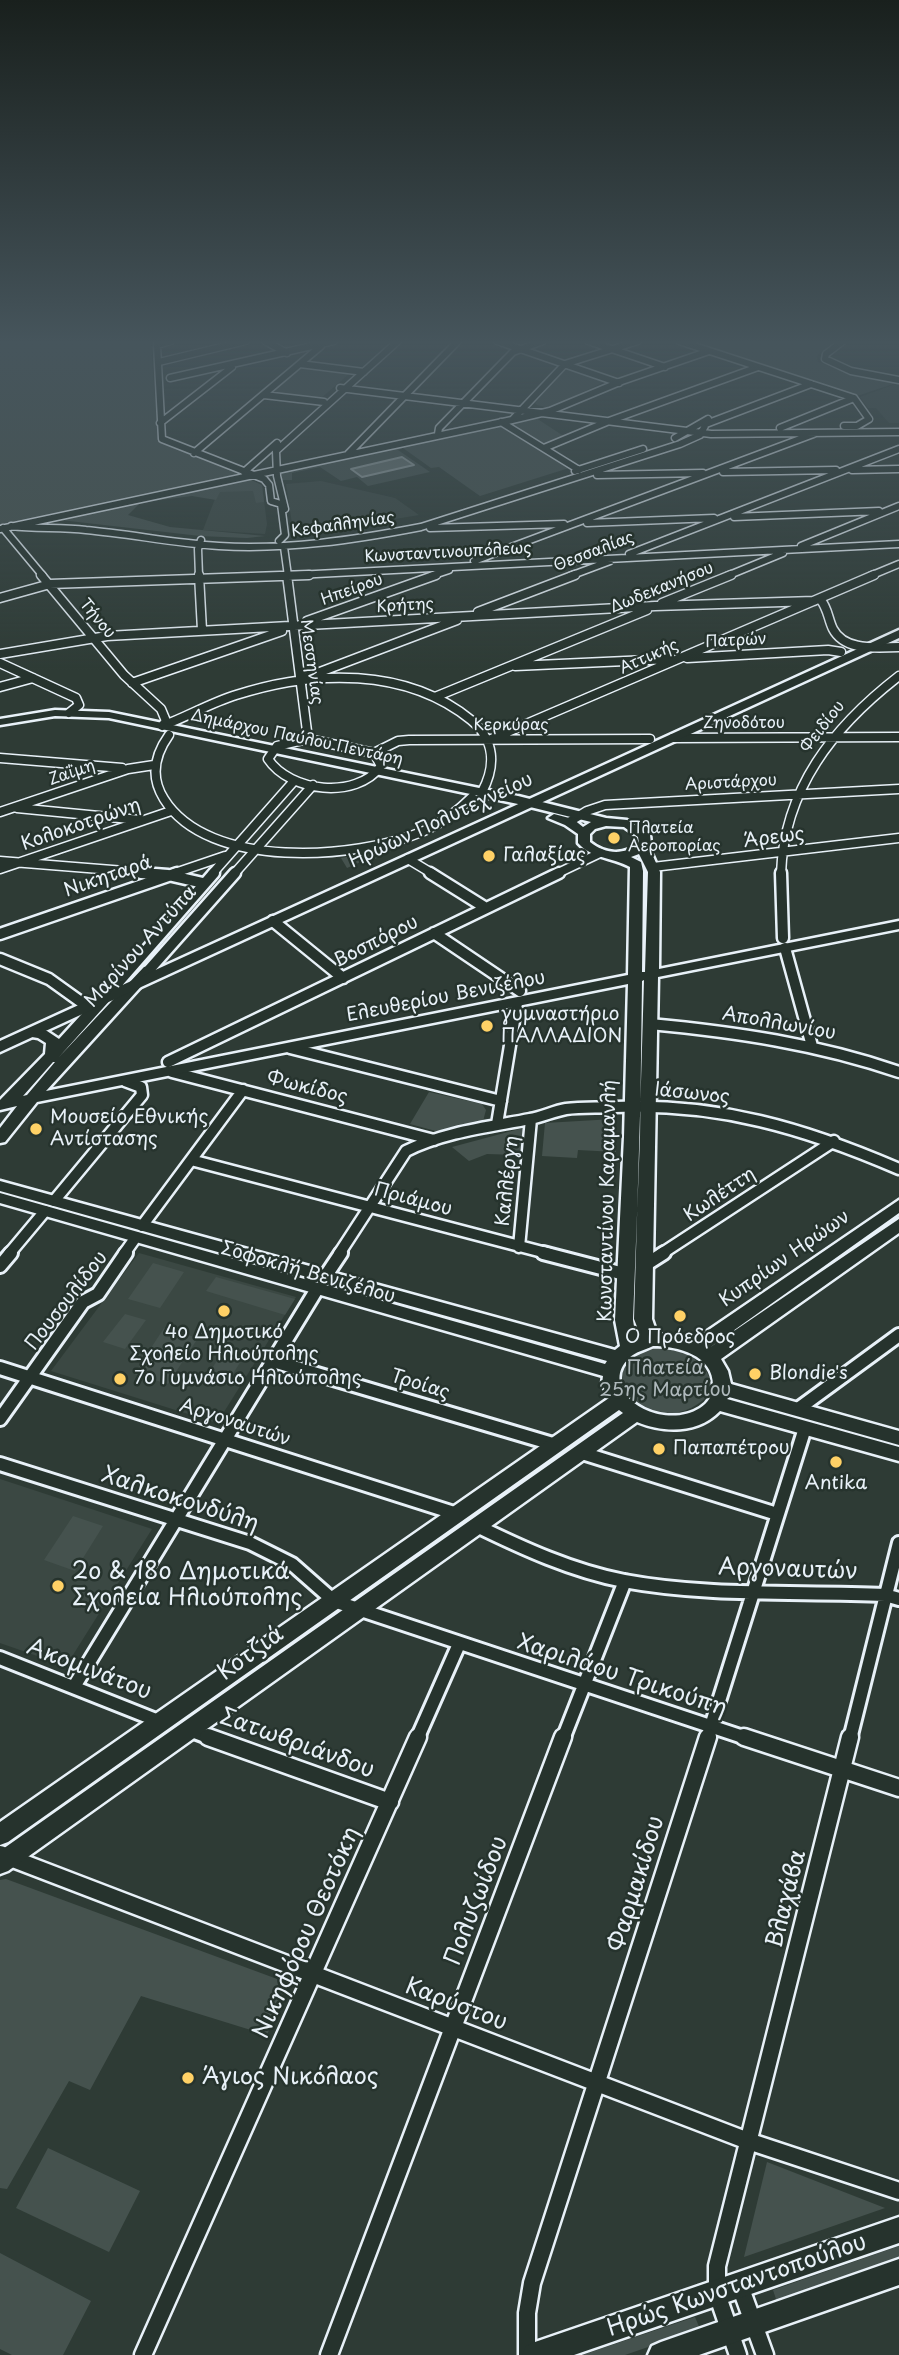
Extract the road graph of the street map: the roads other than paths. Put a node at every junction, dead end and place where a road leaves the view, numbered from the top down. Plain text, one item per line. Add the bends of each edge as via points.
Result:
1 (189, 451) edge
2 (196, 451) edge
3 (268, 451) edge
4 (275, 451) edge
5 (349, 451) edge
6 (363, 451) edge
7 (549, 451) edge
8 (631, 451) edge
9 (659, 451) edge
10 (769, 451) edge
11 (894, 451) edge
12 (194, 453) junction
13 (266, 453) junction
14 (348, 454) junction
15 (899, 469) edge
16 (579, 470) junction
17 (845, 470) junction
18 (265, 471) junction
19 (248, 473) junction
20 (712, 473) junction
21 (278, 475) junction
22 (587, 475) junction
23 (899, 508) edge
24 (887, 511) junction
25 (724, 518) junction
26 (25, 523) junction
27 (576, 524) junction
28 (418, 525) junction
29 (5, 528) edge
30 (302, 540) junction
31 (200, 542) junction
32 (282, 544) junction
33 (899, 544) edge
34 (793, 549) junction
35 (619, 558) junction
36 (464, 564) junction
37 (899, 564) edge
38 (286, 576) junction
39 (198, 579) junction
40 (50, 584) junction
41 (0, 598) edge
42 (817, 600) junction
43 (655, 606) junction
44 (466, 617) junction
45 (899, 624) edge
46 (292, 627) junction
47 (202, 630) junction
48 (899, 634) edge
49 (95, 637) junction
50 (855, 645) junction
51 (871, 646) junction
52 (899, 647) edge
53 (841, 652) junction
54 (0, 654) edge
55 (678, 659) junction
56 (0, 663) edge
57 (507, 666) junction
58 (899, 676) edge
59 (33, 678) junction
60 (299, 680) junction
61 (132, 683) junction
62 (3, 686) edge
63 (435, 697) junction
64 (72, 716) junction
65 (0, 722) edge
66 (0, 729) edge
67 (165, 730) junction
68 (899, 737) edge
69 (673, 738) junction
70 (831, 738) junction
71 (308, 739) junction
72 (650, 739) junction
73 (489, 740) junction
74 (270, 753) junction
75 (374, 753) junction
76 (0, 758) edge
77 (154, 765) junction
78 (128, 769) junction
79 (376, 774) junction
80 (294, 781) junction
81 (313, 785) junction
82 (899, 789) edge
83 (798, 793) junction
84 (477, 795) junction
85 (519, 804) junction
86 (12, 808) junction
87 (0, 810) edge
88 (171, 811) junction
89 (574, 819) junction
90 (143, 821) junction
91 (606, 822) junction
92 (584, 833) junction
93 (426, 836) junction
94 (899, 838) edge
95 (236, 845) junction
96 (642, 848) junction
97 (255, 849) junction
98 (600, 853) junction
99 (782, 854) junction
100 (228, 855) junction
101 (618, 855) junction
102 (408, 859) junction
103 (0, 860) edge
104 (20, 862) junction
105 (653, 867) junction
106 (0, 869) edge
107 (168, 875) junction
108 (203, 883) junction
109 (486, 908) junction
110 (899, 916) edge
111 (273, 922) junction
112 (899, 925) edge
113 (433, 933) junction
114 (0, 934) edge
115 (784, 943) junction
116 (0, 959) edge
117 (149, 970) junction
118 (644, 972) junction
119 (343, 978) junction
120 (124, 987) junction
121 (518, 997) junction
122 (104, 1000) junction
123 (85, 1004) junction
124 (650, 1024) junction
125 (32, 1033) junction
126 (0, 1038) edge
127 (812, 1046) junction
128 (0, 1047) edge
129 (290, 1048) junction
130 (52, 1058) junction
131 (170, 1067) junction
132 (899, 1072) edge
133 (125, 1082) junction
134 (41, 1087) junction
135 (243, 1090) junction
136 (25, 1096) junction
137 (501, 1101) junction
138 (2, 1104) edge
139 (631, 1106) junction
140 (648, 1106) junction
141 (531, 1119) junction
142 (497, 1124) junction
143 (0, 1138) edge
144 (433, 1140) junction
145 (834, 1140) junction
146 (191, 1160) junction
147 (899, 1169) edge
148 (0, 1186) edge
149 (0, 1198) edge
150 (899, 1205) edge
151 (50, 1206) junction
152 (368, 1206) junction
153 (899, 1225) edge
154 (139, 1232) junction
155 (519, 1247) junction
156 (0, 1266) edge
157 (644, 1266) junction
158 (625, 1276) junction
159 (321, 1283) junction
160 (899, 1335) edge
161 (651, 1340) junction
162 (703, 1353) junction
163 (619, 1359) junction
164 (273, 1361) junction
165 (0, 1368) edge
166 (31, 1378) junction
167 (720, 1396) junction
168 (618, 1401) junction
169 (797, 1409) junction
170 (634, 1415) junction
171 (0, 1419) edge
172 (805, 1428) junction
173 (899, 1438) edge
174 (226, 1440) junction
175 (556, 1445) junction
176 (579, 1452) junction
177 (899, 1454) edge
178 (0, 1464) edge
179 (457, 1514) junction
180 (777, 1514) junction
181 (176, 1521) junction
182 (475, 1525) junction
183 (899, 1543) edge
184 (625, 1581) junction
185 (753, 1590) junction
186 (892, 1597) edge
187 (334, 1601) junction
188 (356, 1609) junction
189 (458, 1644) junction
190 (0, 1658) edge
191 (75, 1685) junction
192 (583, 1685) junction
193 (162, 1722) junction
194 (709, 1727) junction
195 (188, 1729) junction
196 (843, 1769) junction
197 (899, 1788) edge
198 (390, 1802) junction
199 (0, 1835) edge
200 (3, 1858) edge
201 (313, 1974) junction
202 (453, 2028) junction
203 (600, 2085) junction
204 (748, 2141) junction
205 (899, 2191) edge
206 (899, 2231) edge
207 (899, 2272) edge
208 (728, 2290) junction
209 (740, 2336) edge
210 (144, 2355) edge
211 (329, 2355) edge
212 (527, 2355) edge
213 (535, 2355) edge
214 (661, 2355) edge
215 (765, 2355) edge

1 - 12 street
2 - 12 street
3 - 13 street
4 - 21 street
5 - 14 street
6 - 14 street
7 - 16 street
8 - 16 street, Κεφαλληνίας
9 - 22 street, Κεφαλληνίας
10 - 20 street, Ηπείρου
11 - 17 street, Θεσσαλίας
12 - 19 street
13 - 18 street
13 - 19 street
14 - 21 street
15 - 17 street
16 - 28 street, Κεφαλληνίας
17 - 20 street
17 - 25 street, Θεσσαλίας
18 - 19 street
18 - 21 street
19 - 26 street
19 - 32 street, Μεσσηνίας via 268,483 271,501 281,504
20 - 22 street
20 - 27 street, Ηπείρου
21 - 30 street via 287,531
22 - 28 street, Κεφαλληνίας
23 - 24 street, Δωδεκανήσου
24 - 25 street
24 - 34 street, Δωδεκανήσου
25 - 27 street
25 - 35 street, Θεσσαλίας
26 - 29 street
26 - 31 street, Κεφαλληνίας via 64,523
27 - 28 street
27 - 36 street, Ηπείρου
28 - 30 street, Κεφαλληνίας
28 - 32 street, Κεφαλληνίας via 348,541
29 - 31 street, Κεφαλληνίας via 64,528
29 - 40 street, Τήνου
30 - 32 street, Κεφαλληνίας
31 - 32 street, Κεφαλληνίας
31 - 39 street
32 - 38 street, Μεσσηνίας
33 - 34 street, Κωνσταντινουπόλεως
34 - 35 street, Κωνσταντινουπόλεως
34 - 43 street, Δωδεκανήσου
35 - 36 street, Κωνσταντινουπόλεως
35 - 44 street, Θεσσαλίας
36 - 38 street, Κωνσταντινουπόλεως
36 - 46 street, Ηπείρου
37 - 42 street, Αττικής
38 - 39 street, Κωνσταντινουπόλεως
38 - 46 street, Μεσσηνίας
39 - 40 street, Κωνσταντινουπόλεως
39 - 47 street
40 - 41 street, Κωνσταντινουπόλεως
40 - 49 street, Τήνου
42 - 43 street, Κρήτης
42 - 50 street via 826,605 838,636
42 - 55 street, Αττικής
43 - 44 street, Κρήτης
43 - 57 street, Δωδεκανήσου
44 - 46 street, Κρήτης
44 - 60 street, Θεσσαλίας
45 - 50 main road, Ηρώων Πολυτεχνείου
46 - 47 street, Κρήτης
46 - 60 street, Μεσσηνίας
46 - 61 street, Ηπείρου
47 - 49 street, Κρήτης
48 - 51 main road, Ηρώων Πολυτεχνείου
49 - 54 street, Κρήτης
49 - 61 street, Τήνου
50 - 51 street
50 - 53 main road, Ηρώων Πολυτεχνείου
51 - 52 street
51 - 69 main road, Ηρώων Πολυτεχνείου
53 - 55 street, Πατρών
53 - 72 main road, Ηρώων Πολυτεχνείου
55 - 57 street, Πατρών
55 - 73 street, Αττικής
56 - 59 street
57 - 63 street, Δωδεκανήσου
58 - 70 street, Φειδίου via 856,709
59 - 62 street
59 - 64 street via 76,698 79,705
60 - 63 street via 366,680
60 - 67 street via 241,693
60 - 71 street, Μεσσηνίας
61 - 67 street, Τήνου via 164,714
63 - 73 street via 466,714
64 - 65 main road via 32,715
64 - 66 main road
64 - 67 main road, Δημάρχου Παύλου Πεντάρη
64 - 67 main road, Δημάρχου Παύλου Πεντάρη via 100,714
67 - 74 main road, Δημάρχου Παύλου Πεντάρη
67 - 77 street
68 - 70 street, Ζηνοδότου
69 - 70 street, Ζηνοδότου
69 - 85 main road, Ηρώων Πολυτεχνείου
70 - 83 street, Φειδίου
71 - 74 street via 284,743
71 - 75 street
72 - 73 street, Κερκύρας
72 - 85 main road, Ηρώων Πολυτεχνείου
73 - 75 street, Κερκύρας via 402,740
73 - 84 street via 490,776
74 - 79 main road, Δημάρχου Παύλου Πεντάρη
74 - 80 street via 271,764
75 - 79 street via 379,760
76 - 78 street
77 - 78 street, Ζαΐμη
77 - 88 street via 160,794
78 - 86 street, Ζαΐμη
79 - 81 street via 356,783
79 - 84 main road, Δημάρχου Παύλου Πεντάρη
80 - 81 street
80 - 95 street, Μαρίνου Αντύπα
81 - 97 street, Μαρίνου Αντύπα
82 - 83 street, Αριστάρχου
83 - 89 street, Αριστάρχου via 605,805
83 - 99 street, Φειδίου
84 - 85 main road, Δημάρχου Παύλου Πεντάρη
84 - 93 street
85 - 89 main road, Δημάρχου Παύλου Πεντάρη
85 - 93 main road, Ηρώων Πολυτεχνείου
85 - 102 main road, Ηρώων Πολυτεχνείου
86 - 87 street
86 - 90 street
88 - 90 street, Κολοκοτρώνη
88 - 95 street via 202,834
89 - 91 main road, Δημάρχου Παύλου Πεντάρη
89 - 92 main road
90 - 104 street, Κολοκοτρώνη
91 - 92 main road
91 - 96 main road via 641,831 645,839
92 - 98 main road via 584,843
93 - 97 street via 345,849
93 - 117 main road, Ηρώων Πολυτεχνείου
94 - 99 street, Άρεως
95 - 97 street
95 - 100 street, Μαρίνου Αντύπα
96 - 101 main road
96 - 105 main road
97 - 117 street, Μαρίνου Αντύπα
98 - 101 main road
98 - 109 street, Βοσπόρου
99 - 105 street, Άρεως
99 - 115 street, Φειδίου
100 - 107 street, Νικηταρά
100 - 108 street, Μαρίνου Αντύπα
101 - 118 main road, Κωνσταντίνου Καραμανλή via 636,865
102 - 109 street
102 - 111 main road, Ηρώων Πολυτεχνείου
103 - 104 street
104 - 106 street, Κολοκοτρώνη
104 - 107 street
105 - 118 main road, Κωνσταντίνου Καραμανλή
107 - 108 street
107 - 114 street, Νικηταρά
108 - 120 street, Μαρίνου Αντύπα
109 - 113 street, Βοσπόρου
110 - 115 main road, Ελευθερίου Βενιζέλου
111 - 119 street
111 - 120 main road, Ηρώων Πολυτεχνείου
112 - 115 main road, Ελευθερίου Βενιζέλου
113 - 119 street, Βοσπόρου
113 - 121 street
115 - 118 main road, Ελευθερίου Βενιζέλου
115 - 127 street, Φειδίου
116 - 123 street via 50,979
117 - 120 main road, Ηρώων Πολυτεχνείου
118 - 121 main road, Ελευθερίου Βενιζέλου
118 - 124 main road, Κωνσταντίνου Καραμανλή
118 - 139 main road, Κωνσταντίνου Καραμανλή
119 - 131 street, Βοσπόρου
120 - 122 main road, Ηρώων Πολυτεχνείου
120 - 123 main road, Ηρώων Πολυτεχνείου
120 - 134 main road, Μαρίνου Αντύπα
121 - 129 main road, Ελευθερίου Βενιζέλου
121 - 131 main road, Ελευθερίου Βενιζέλου
121 - 137 street
122 - 123 main road, Ηρώων Πολυτεχνείου
122 - 130 main road, Μαρίνου Αντύπα
123 - 125 main road, Ηρώων Πολυτεχνείου
123 - 126 main road, Ηρώων Πολυτεχνείου
124 - 127 street, Απολλωνίου
124 - 140 main road, Κωνσταντίνου Καραμανλή
125 - 128 main road, Ηρώων Πολυτεχνείου
125 - 130 main road via 53,1041
127 - 132 street, Απολλωνίου
129 - 131 main road, Ελευθερίου Βενιζέλου
129 - 137 street
130 - 136 main road, Μαρίνου Αντύπα
131 - 133 main road, Ελευθερίου Βενιζέλου
131 - 134 main road, Ελευθερίου Βενιζέλου
131 - 135 street, Φωκίδος
133 - 136 main road, Ελευθερίου Βενιζέλου
133 - 151 street via 141,1087 142,1094
134 - 136 main road, Μαρίνου Αντύπα
135 - 144 street, Φωκίδος
135 - 146 street, Πουσουλίδου
136 - 138 main road, Μαρίνου Αντύπα
136 - 143 main road, Μαρίνου Αντύπα
137 - 142 street
139 - 140 street, Ιάσωνος
139 - 141 street, Ιάσωνος via 566,1109
139 - 158 main road, Κωνσταντίνου Καραμανλή
140 - 145 street, Ιάσωνος via 743,1117
140 - 157 main road, Κωνσταντίνου Καραμανλή
141 - 142 street, Ιάσωνος
141 - 155 street, Καλλέργη
142 - 144 street, Ιάσωνος
144 - 152 street, Ιάσωνος via 406,1151
145 - 147 street, Ιάσωνος
145 - 157 street, Κωλέττη
146 - 152 street, Πριάμου
146 - 154 street, Πουσουλίδου
148 - 151 main road, Σοφοκλή Βενιζέλου
149 - 151 main road, Σοφοκλή Βενιζέλου
150 - 162 main road, Κυπρίων Ηρώων
151 - 154 main road, Σοφοκλή Βενιζέλου
151 - 156 street
152 - 155 street, Πριάμου
152 - 159 street, Ιάσωνος
153 - 162 main road, Κυπρίων Ηρώων
154 - 159 main road, Σοφοκλή Βενιζέλου
154 - 166 street, Πουσουλίδου via 99,1294 83,1303
155 - 158 street, Πριάμου
157 - 158 street, Κωλέττη
157 - 161 main road, Κωνσταντίνου Καραμανλή via 643,1319
158 - 163 main road, Κωνσταντίνου Καραμανλή
159 - 163 main road, Σοφοκλή Βενιζέλου
159 - 164 street, Ιάσωνος
160 - 169 street
161 - 162 main road via 674,1340
161 - 163 main road
162 - 167 main road via 717,1368
163 - 168 main road via 609,1382
164 - 174 street, Ιάσωνος
164 - 175 street, Τροίας
165 - 166 street, Αργοναυτών
166 - 171 street, Πουσουλίδου
166 - 174 street, Αργοναυτών
167 - 169 main road
167 - 170 main road via 699,1418 674,1424
167 - 172 main road
168 - 170 main road
168 - 175 main road, Κοτζιά
169 - 173 main road
170 - 176 main road, Κοτζιά
172 - 177 main road
172 - 180 street, Φαρμακίδου
174 - 179 street, Αργοναυτών
174 - 181 street, Ιάσωνος
175 - 179 main road, Κοτζιά
176 - 180 street
176 - 182 main road, Κοτζιά
178 - 181 street, Χαλκοκονδύλη
179 - 187 main road, Κοτζιά
180 - 185 street, Φαρμακίδου
181 - 187 street, Χαλκοκονδύλη via 277,1555
181 - 191 street, Ιάσωνος
182 - 184 street, Αργοναυτών
182 - 188 main road, Κοτζιά
183 - 186 street, Βλαχάβα
184 - 185 street, Αργοναυτών
184 - 192 street, Πολυζωίδου
185 - 186 street, Αργοναυτών
185 - 194 street, Φαρμακίδου
186 - 196 street, Βλαχάβα
187 - 188 street, Χαριλάου Τρικούπη
187 - 193 main road, Κοτζιά
188 - 189 street, Χαριλάου Τρικούπη
188 - 195 main road, Κοτζιά
189 - 192 street, Χαριλάου Τρικούπη
189 - 198 street, Νικηφόρου Θεοτόκη
190 - 191 street, Ακομινάτου
191 - 193 street, Ακομινάτου
192 - 194 street, Χαριλάου Τρικούπη
192 - 202 street, Πολυζωίδου
193 - 199 main road, Κοτζιά
194 - 196 street, Χαριλάου Τρικούπη
194 - 203 street, Φαρμακίδου
195 - 198 street, Σατωβριάνδου
195 - 200 main road, Κοτζιά
196 - 197 street, Χαριλάου Τρικούπη
196 - 204 street, Βλαχάβα
198 - 201 street, Νικηφόρου Θεοτόκη
200 - 201 street, Καρύστου
201 - 202 street, Καρύστου
201 - 210 street, Νικηφόρου Θεοτόκη
202 - 203 street, Καρύστου
202 - 211 street, Πολυζωίδου
203 - 204 street, Καρύστου
203 - 212 street, Φαρμακίδου via 532,2283
204 - 205 street, Καρύστου
204 - 208 street, Βλαχάβα via 717,2266
206 - 208 main road, Ηρώς Κωνσταντοπούλου
207 - 209 main road, Ηρώς Κωνσταντοπούλου
208 - 209 street
208 - 209 street
208 - 213 main road, Ηρώς Κωνσταντοπούλου
209 - 214 main road, Ηρώς Κωνσταντοπούλου
209 - 215 street

